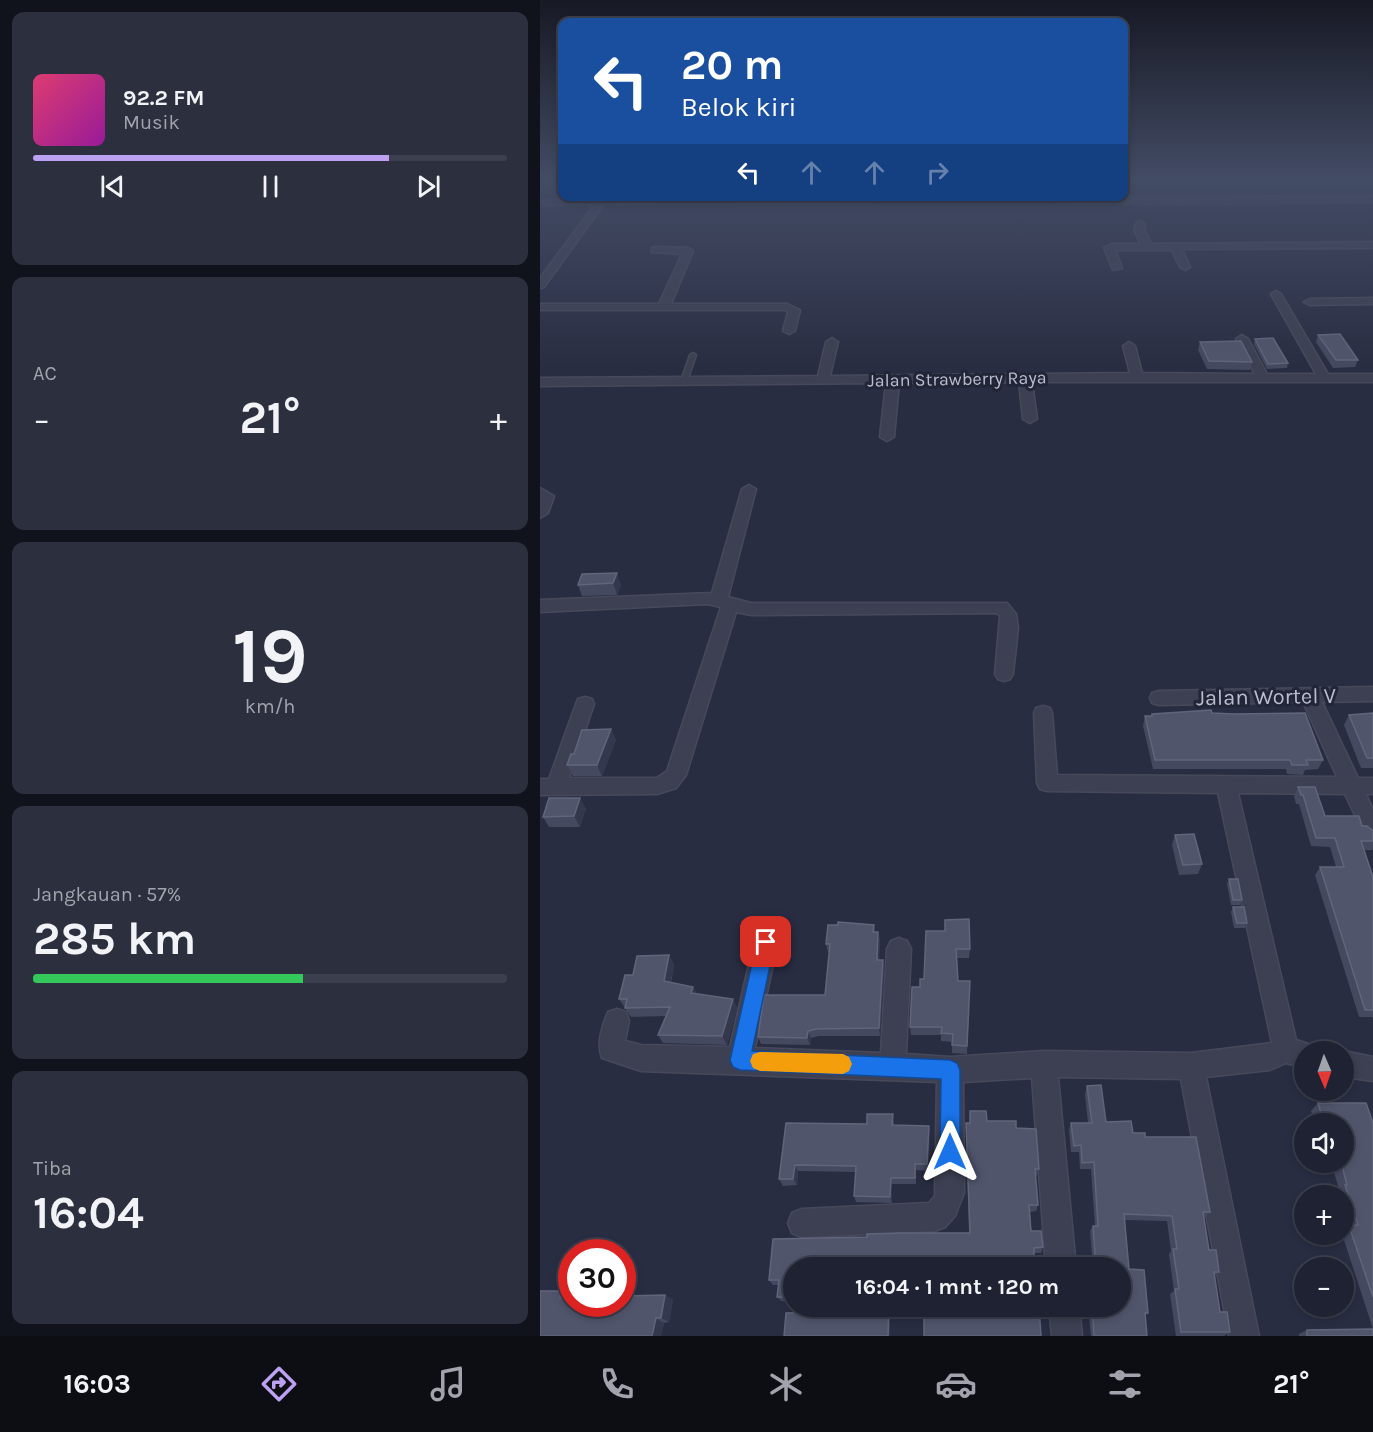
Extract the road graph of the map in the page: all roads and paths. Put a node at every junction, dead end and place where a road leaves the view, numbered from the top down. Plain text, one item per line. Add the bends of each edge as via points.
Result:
1 (572, 241) edge
2 (1145, 241) edge
3 (1373, 245) edge
4 (1147, 246) junction
5 (1175, 246) junction
6 (656, 250) dead end
7 (1185, 267) dead end
8 (1117, 268) dead end
9 (540, 285) edge
10 (1276, 294) dead end
11 (1310, 302) dead end
12 (1373, 302) edge
13 (663, 306) junction
14 (540, 307) edge
15 (789, 331) dead end
16 (1242, 339) edge
17 (832, 342) dead end
18 (1129, 346) dead end
19 (693, 354) dead end
20 (1137, 377) junction
21 (1263, 378) junction
22 (1324, 378) junction
23 (1373, 378) edge
24 (1025, 379) junction
25 (893, 380) junction
26 (684, 381) junction
27 (823, 381) junction
28 (540, 382) edge
29 (1030, 419) dead end
30 (887, 437) dead end
31 (749, 489) dead end
32 (540, 492) edge
33 (540, 513) edge
34 (725, 602) junction
35 (540, 606) edge
36 (1004, 674) dead end
37 (1373, 694) edge
38 (1309, 695) junction
39 (1159, 698) dead end
40 (585, 704) dead end
41 (1043, 713) dead end
42 (1226, 785) junction
43 (1350, 786) junction
44 (1373, 786) edge
45 (548, 787) edge
46 (1373, 832) edge
47 (766, 942) dead end
48 (898, 949) dead end
49 (617, 1021) dead end
50 (1294, 1049) edge
51 (1294, 1053) edge
52 (740, 1060) junction
53 (1044, 1064) junction
54 (893, 1066) junction
55 (1191, 1066) junction
56 (1354, 1066) edge
57 (950, 1070) junction
58 (1372, 1071) edge
59 (802, 1223) dead end
60 (1060, 1257) edge
61 (1065, 1317) edge
62 (1067, 1336) edge
63 (1244, 1336) edge

1 - 9 street
2 - 4 street
3 - 5 street
4 - 5 street
4 - 8 street via 1108,248
5 - 7 street
6 - 13 street via 688,251
10 - 22 street
11 - 12 street
13 - 14 street
13 - 15 street via 792,308
16 - 21 street
17 - 27 street
18 - 20 street
19 - 26 lane
20 - 21 street, Jalan Strawberry Raya
20 - 24 street, Jalan Strawberry Raya
21 - 22 street, Jalan Strawberry Raya
22 - 23 street, Jalan Strawberry Raya
24 - 25 street, Jalan Strawberry Raya
24 - 29 street
25 - 27 street, Jalan Strawberry Raya
25 - 30 street
26 - 27 street, Jalan Strawberry Raya
26 - 28 street, Jalan Strawberry Raya
31 - 34 street
32 - 33 street via 547,496
34 - 35 street
34 - 36 street via 751,609 1000,607 1008,614 1009,628
34 - 45 street via 676,775 657,786
37 - 38 street, Jalan Wortel V
38 - 39 street, Jalan Wortel V
38 - 43 street
40 - 45 street
41 - 42 street via 1047,783
42 - 43 street
42 - 50 street
43 - 44 street
43 - 46 street
47 - 52 street
48 - 54 street
49 - 52 street via 611,1049 641,1058
51 - 55 street
52 - 54 street
53 - 55 street
53 - 57 street
53 - 60 street
54 - 57 street
55 - 63 street
56 - 58 street
57 - 59 street via 950,1193 935,1217
61 - 62 street

